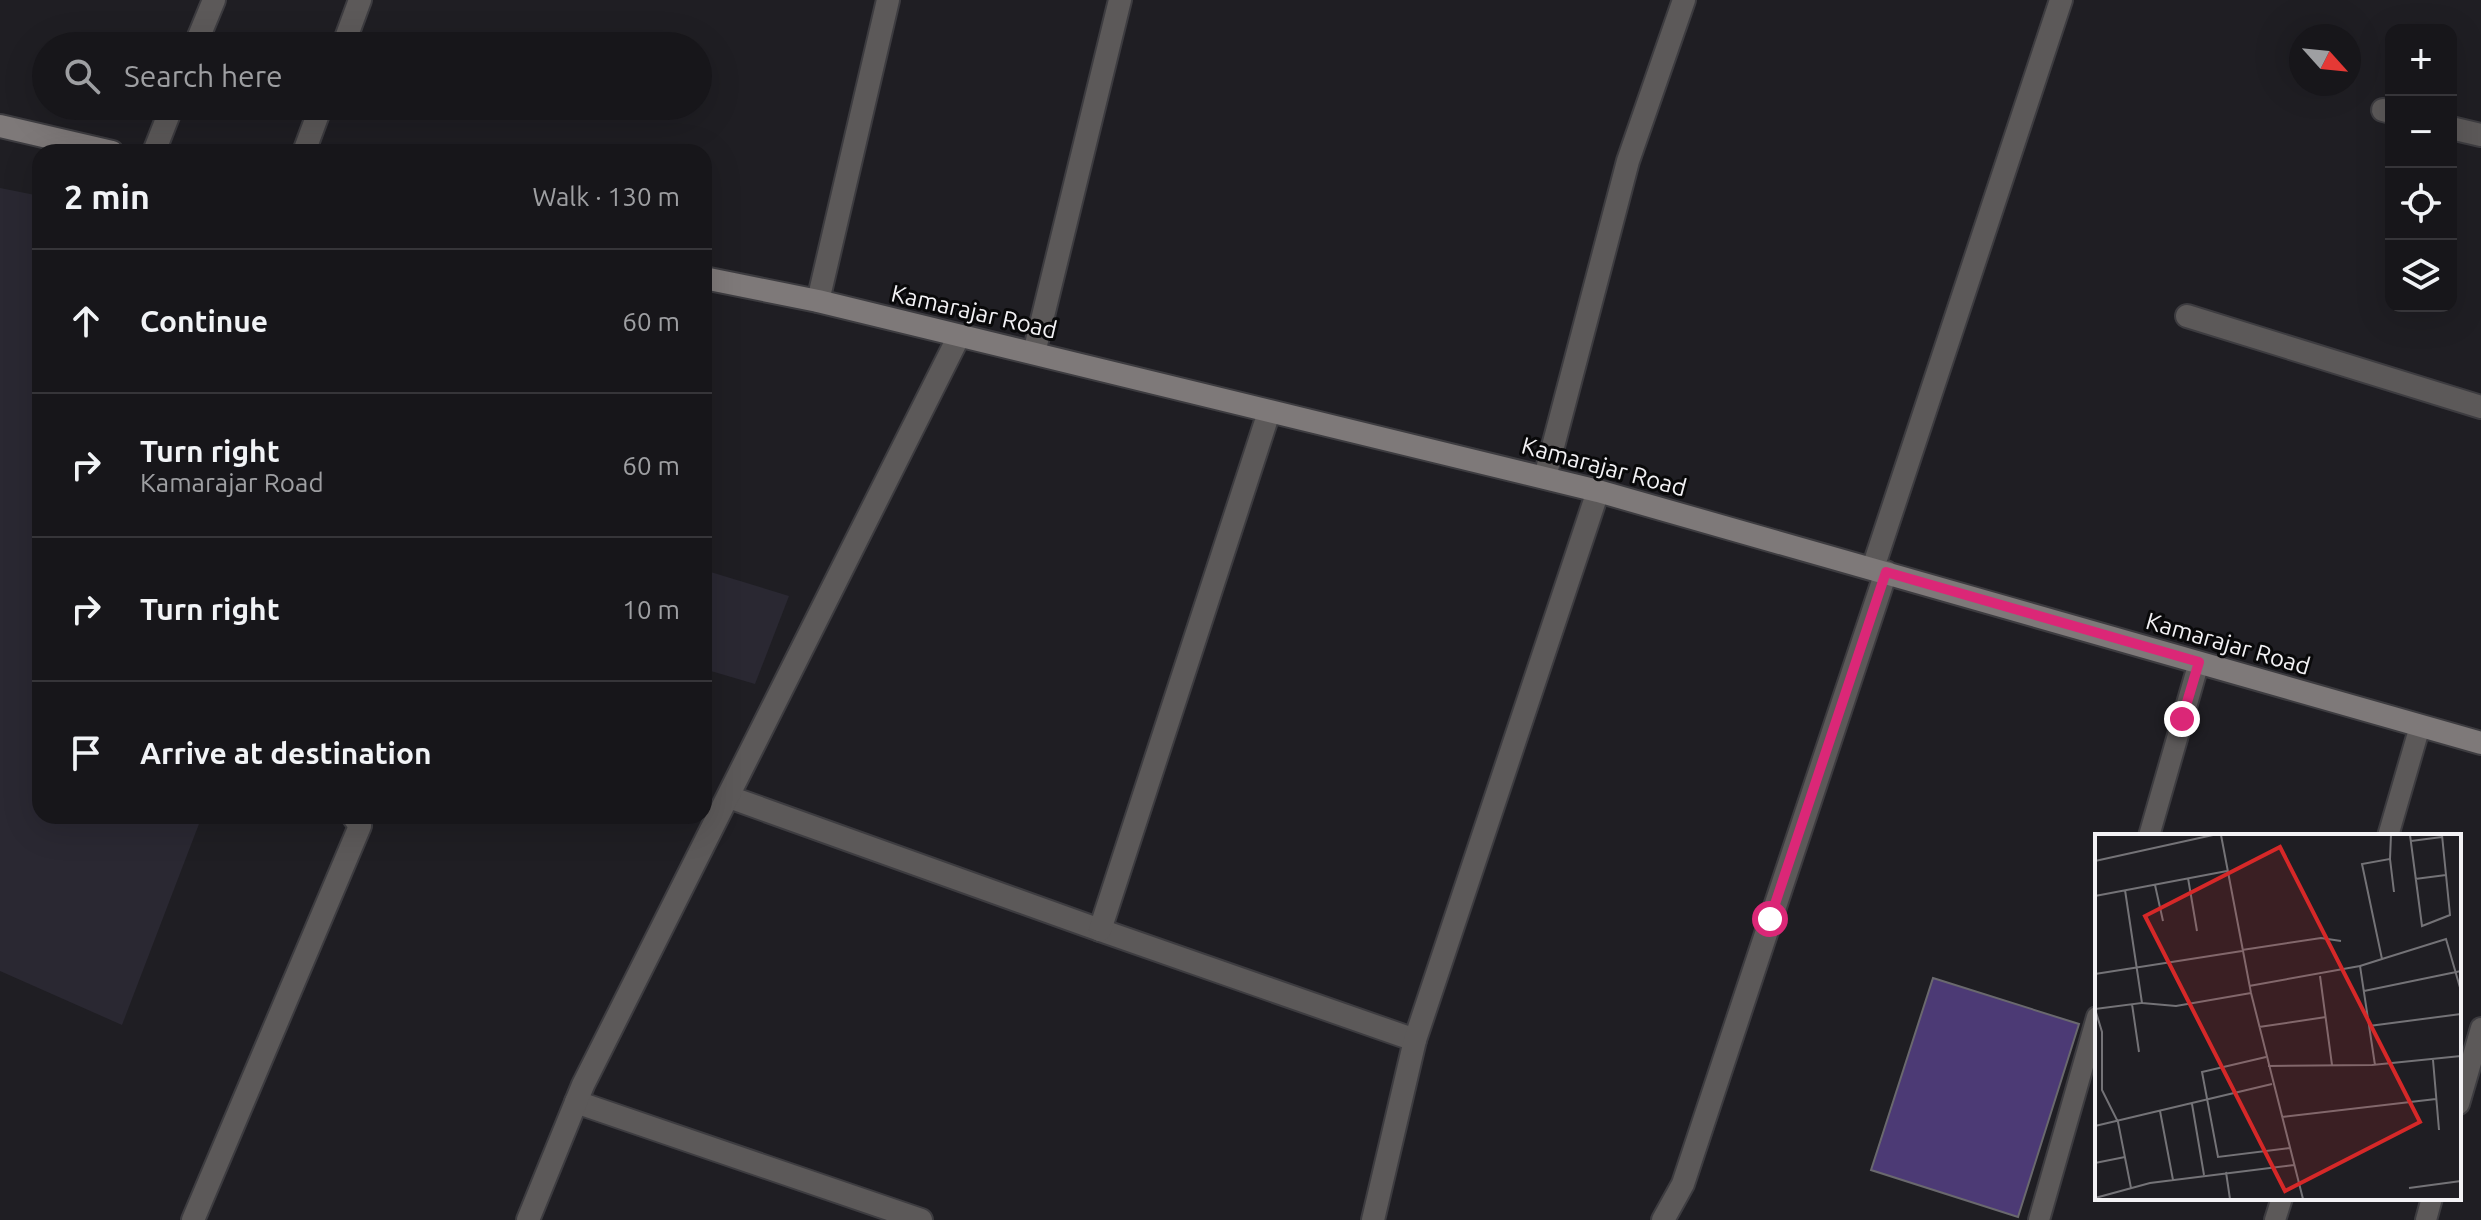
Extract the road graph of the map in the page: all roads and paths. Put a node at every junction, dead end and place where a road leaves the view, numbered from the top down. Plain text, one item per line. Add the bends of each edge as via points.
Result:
1 (214, 0) edge
2 (360, 0) edge
3 (888, 0) edge
4 (1120, 0) edge
5 (1684, 0) edge
6 (2061, 0) edge
7 (201, 32) edge
8 (348, 32) edge
9 (167, 120) edge
10 (316, 120) edge
11 (0, 126) edge
12 (2457, 129) edge
13 (2481, 135) edge
14 (78, 144) edge
15 (157, 144) edge
16 (307, 144) edge
17 (712, 280) edge
18 (818, 301) junction
19 (2187, 316) dead end
20 (959, 336) junction
21 (1034, 353) junction
22 (2481, 407) edge
23 (1269, 412) junction
24 (1545, 477) junction
25 (1598, 491) junction
26 (1879, 570) junction
27 (2199, 662) junction
28 (2420, 726) junction
29 (2481, 743) edge
30 (729, 797) junction
31 (359, 824) edge
32 (2150, 834) edge
33 (2389, 834) edge
34 (1100, 930) junction
35 (2095, 1024) edge
36 (2481, 1028) edge
37 (1415, 1040) junction
38 (2461, 1097) edge
39 (576, 1102) junction
40 (2281, 1200) edge
41 (2431, 1200) edge
42 (874, 1212) edge
43 (193, 1220) edge
44 (528, 1220) edge
45 (921, 1220) edge
46 (1373, 1220) edge
47 (1663, 1220) edge
48 (2039, 1220) edge
49 (2275, 1220) edge
50 (2426, 1220) edge

1 - 7 street
2 - 8 street
3 - 18 street
4 - 21 street
5 - 24 street via 1628,161
6 - 26 street
9 - 15 street
10 - 16 street
11 - 14 main road
12 - 13 street
17 - 18 main road, Kamarajar Road
18 - 20 main road, Kamarajar Road
19 - 22 street
20 - 21 main road, Kamarajar Road
20 - 30 street
21 - 23 main road, Kamarajar Road
23 - 24 main road, Kamarajar Road
23 - 34 street
24 - 25 main road, Kamarajar Road
25 - 26 main road, Kamarajar Road
25 - 37 street
26 - 27 main road, Kamarajar Road
26 - 47 street via 1683,1184
27 - 28 main road, Kamarajar Road
27 - 32 lane
28 - 29 main road, Kamarajar Road
28 - 33 lane
30 - 34 street
30 - 39 street
31 - 43 street
34 - 37 street
35 - 48 lane
36 - 38 lane
37 - 46 street
39 - 42 street
39 - 44 street
40 - 49 lane
41 - 50 lane
42 - 45 street

